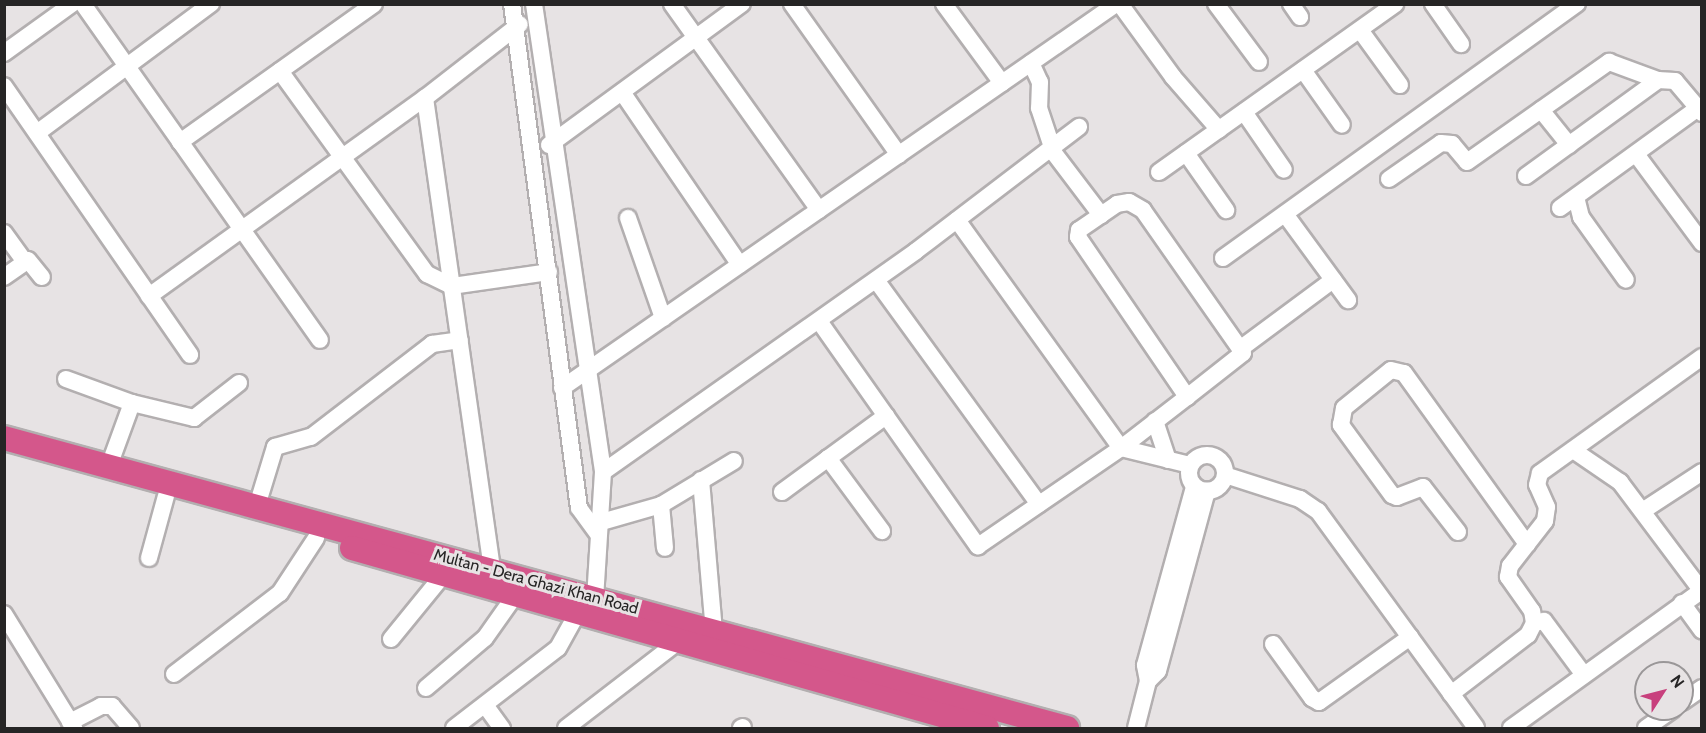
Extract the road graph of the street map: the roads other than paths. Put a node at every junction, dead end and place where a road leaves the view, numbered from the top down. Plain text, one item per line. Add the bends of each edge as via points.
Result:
1 (72, 4) edge
2 (83, 4) edge
3 (211, 4) edge
4 (374, 4) edge
5 (512, 4) edge
6 (672, 4) edge
7 (742, 4) edge
8 (792, 4) edge
9 (944, 4) edge
10 (1118, 4) edge
11 (1216, 4) edge
12 (1395, 4) edge
13 (1433, 4) edge
14 (1577, 4) edge
15 (534, 6) edge
16 (514, 30) junction
17 (1360, 30) junction
18 (697, 38) junction
19 (1461, 44) dead end
20 (4, 53) edge
21 (1259, 62) dead end
22 (1031, 63) junction
23 (126, 66) junction
24 (1303, 70) junction
25 (280, 71) junction
26 (1659, 80) junction
27 (1002, 83) junction
28 (1400, 85) dead end
29 (4, 86) edge
30 (622, 92) junction
31 (425, 98) junction
32 (1541, 110) junction
33 (1700, 110) edge
34 (1244, 112) junction
35 (1342, 125) dead end
36 (1079, 127) dead end
37 (1219, 130) junction
38 (37, 133) junction
39 (554, 141) junction
40 (180, 142) junction
41 (1569, 145) junction
42 (1052, 147) junction
43 (1186, 153) junction
44 (1636, 154) junction
45 (899, 155) junction
46 (534, 156) junction
47 (342, 157) junction
48 (1284, 170) dead end
49 (1159, 172) dead end
50 (1526, 176) dead end
51 (1389, 179) dead end
52 (1576, 197) junction
53 (1560, 208) dead end
54 (819, 210) junction
55 (1227, 210) dead end
56 (1285, 214) junction
57 (1101, 215) junction
58 (628, 218) dead end
59 (957, 220) junction
60 (241, 228) junction
61 (4, 232) edge
62 (1701, 243) edge
63 (1223, 258) dead end
64 (25, 262) junction
65 (740, 265) junction
66 (549, 272) junction
67 (4, 277) edge
68 (42, 277) dead end
69 (876, 280) junction
70 (1333, 280) junction
71 (1626, 280) dead end
72 (452, 286) junction
73 (148, 296) junction
74 (1348, 300) dead end
75 (663, 318) junction
76 (819, 321) junction
77 (320, 340) dead end
78 (460, 340) junction
79 (1240, 349) junction
80 (190, 355) dead end
81 (1701, 357) edge
82 (588, 370) junction
83 (66, 379) dead end
84 (239, 383) dead end
85 (562, 388) junction
86 (1187, 397) junction
87 (132, 403) junction
88 (886, 416) junction
89 (1155, 422) junction
90 (4, 438) edge
91 (1121, 448) junction
92 (1573, 450) junction
93 (4, 451) edge
94 (828, 458) junction
95 (1168, 460) junction
96 (734, 461) dead end
97 (1190, 465) junction
98 (109, 466) junction
99 (603, 472) junction
100 (1701, 472) edge
101 (1225, 475) junction
102 (701, 480) junction
103 (1200, 489) junction
104 (782, 492) dead end
105 (166, 496) junction
106 (1039, 504) junction
107 (258, 506) junction
108 (661, 506) junction
109 (1644, 510) junction
110 (597, 528) junction
111 (882, 531) dead end
112 (1458, 532) dead end
113 (316, 538) junction
114 (1527, 544) junction
115 (665, 548) dead end
116 (149, 558) dead end
117 (492, 569) junction
118 (444, 574) junction
119 (1701, 590) edge
120 (516, 594) junction
121 (1682, 603) junction
122 (586, 604) junction
123 (4, 614) edge
124 (1534, 623) junction
125 (714, 631) junction
126 (1701, 631) edge
127 (1410, 637) junction
128 (391, 639) dead end
129 (679, 641) junction
130 (1273, 644) dead end
131 (174, 674) dead end
132 (1584, 675) junction
133 (426, 688) dead end
134 (1451, 694) junction
135 (485, 705) junction
136 (1033, 724) edge
137 (72, 725) edge
138 (131, 729) edge
139 (454, 729) edge
140 (502, 729) edge
141 (566, 729) edge
142 (987, 729) edge
143 (1067, 729) edge
144 (1136, 729) edge
145 (1476, 729) edge
146 (1511, 729) edge

1 - 20 street
2 - 23 street
3 - 23 street
4 - 25 street
5 - 16 street
6 - 18 street
7 - 18 street
8 - 45 street
9 - 27 street
10 - 22 street
10 - 37 street
11 - 21 street
12 - 17 street
13 - 19 street
14 - 56 street
15 - 16 street
15 - 39 street
16 - 31 street
16 - 46 street
17 - 24 street
17 - 28 street
18 - 30 street
18 - 54 street
22 - 27 street
22 - 42 street via 1040,82 1039,108
23 - 38 street
23 - 40 street
24 - 34 street
24 - 35 street
25 - 40 street
25 - 47 street
26 - 32 street via 1609,62
26 - 33 street via 1675,81
26 - 41 street
27 - 45 street
29 - 38 street
30 - 39 street
30 - 65 street
31 - 47 street
31 - 72 street
32 - 41 street
32 - 51 street via 1467,162 1452,144 1441,143
33 - 44 street
34 - 37 street
34 - 48 street
36 - 42 street
37 - 43 street
38 - 73 street
39 - 46 street
39 - 82 street
40 - 60 street
41 - 50 street
42 - 57 street
42 - 59 street
43 - 49 street
43 - 55 street
44 - 52 street
44 - 62 street
45 - 54 street
46 - 66 street
47 - 60 street
47 - 72 street via 427,274
52 - 53 street
52 - 71 street via 1581,217
54 - 65 street
56 - 63 street
56 - 70 street
57 - 79 street via 1117,204 1129,202 1143,210
57 - 86 street via 1079,230 1081,244
58 - 75 street
59 - 69 street
59 - 91 street
60 - 73 street
60 - 77 street
61 - 64 street
64 - 67 street
64 - 68 street via 28,260
65 - 75 street
66 - 72 street
66 - 85 street
69 - 76 street
69 - 106 street
70 - 74 street
70 - 79 street
72 - 78 street
73 - 80 street
75 - 82 street
76 - 88 street
76 - 99 street
78 - 107 street via 432,344 312,437 275,447
78 - 117 street
79 - 86 street via 1243,353
81 - 92 street
82 - 85 street
82 - 99 street
83 - 87 street
84 - 87 street via 194,418
85 - 110 street via 579,508
86 - 89 street
87 - 98 street
88 - 94 street
88 - 106 street via 978,546
89 - 91 street
89 - 95 street
90 - 98 highway, Multan - Dera Ghazi Khan Road
91 - 95 street
91 - 106 street
92 - 109 street via 1620,482
92 - 114 street via 1540,473 1537,485 1547,507 1545,521
93 - 105 highway, Multan - Dera Ghazi Khan Road
94 - 104 street
94 - 111 street
95 - 97 street
96 - 102 street
97 - 101 street via 1208,454 1221,461
97 - 103 street via 1188,473
98 - 107 highway, Multan - Dera Ghazi Khan Road
99 - 110 street
100 - 109 street
101 - 103 street via 1219,487
101 - 127 street via 1309,503
102 - 108 street
102 - 125 street
103 - 144 street via 1158,671 1148,681
105 - 113 highway, Multan - Dera Ghazi Khan Road
105 - 116 street
107 - 117 highway, Multan - Dera Ghazi Khan Road
108 - 110 street
108 - 115 street
109 - 119 street
110 - 122 street
112 - 114 street via 1423,487 1397,497 1392,495 1341,425 1344,408 1391,370 1404,373
113 - 118 highway, Multan - Dera Ghazi Khan Road
113 - 131 street via 280,593
114 - 124 street via 1510,566 1508,576 1532,611
117 - 122 highway, Multan - Dera Ghazi Khan Road
118 - 120 highway, Multan - Dera Ghazi Khan Road
118 - 128 street
119 - 121 street
120 - 122 highway, Multan - Dera Ghazi Khan Road
120 - 133 street via 485,638
121 - 126 street
121 - 132 street
122 - 125 highway, Multan - Dera Ghazi Khan Road
122 - 129 highway, Multan - Dera Ghazi Khan Road
122 - 135 street via 558,648
123 - 137 street
124 - 132 street via 1544,621
124 - 134 street via 1528,636
125 - 136 highway, Multan - Dera Ghazi Khan Road
127 - 130 street via 1319,702
127 - 134 street
129 - 141 street
129 - 142 highway, Multan - Dera Ghazi Khan Road
132 - 146 street
134 - 145 street
135 - 139 street
135 - 140 street
136 - 143 highway, Multan - Dera Ghazi Khan Road
137 - 138 street via 101,706 111,706

